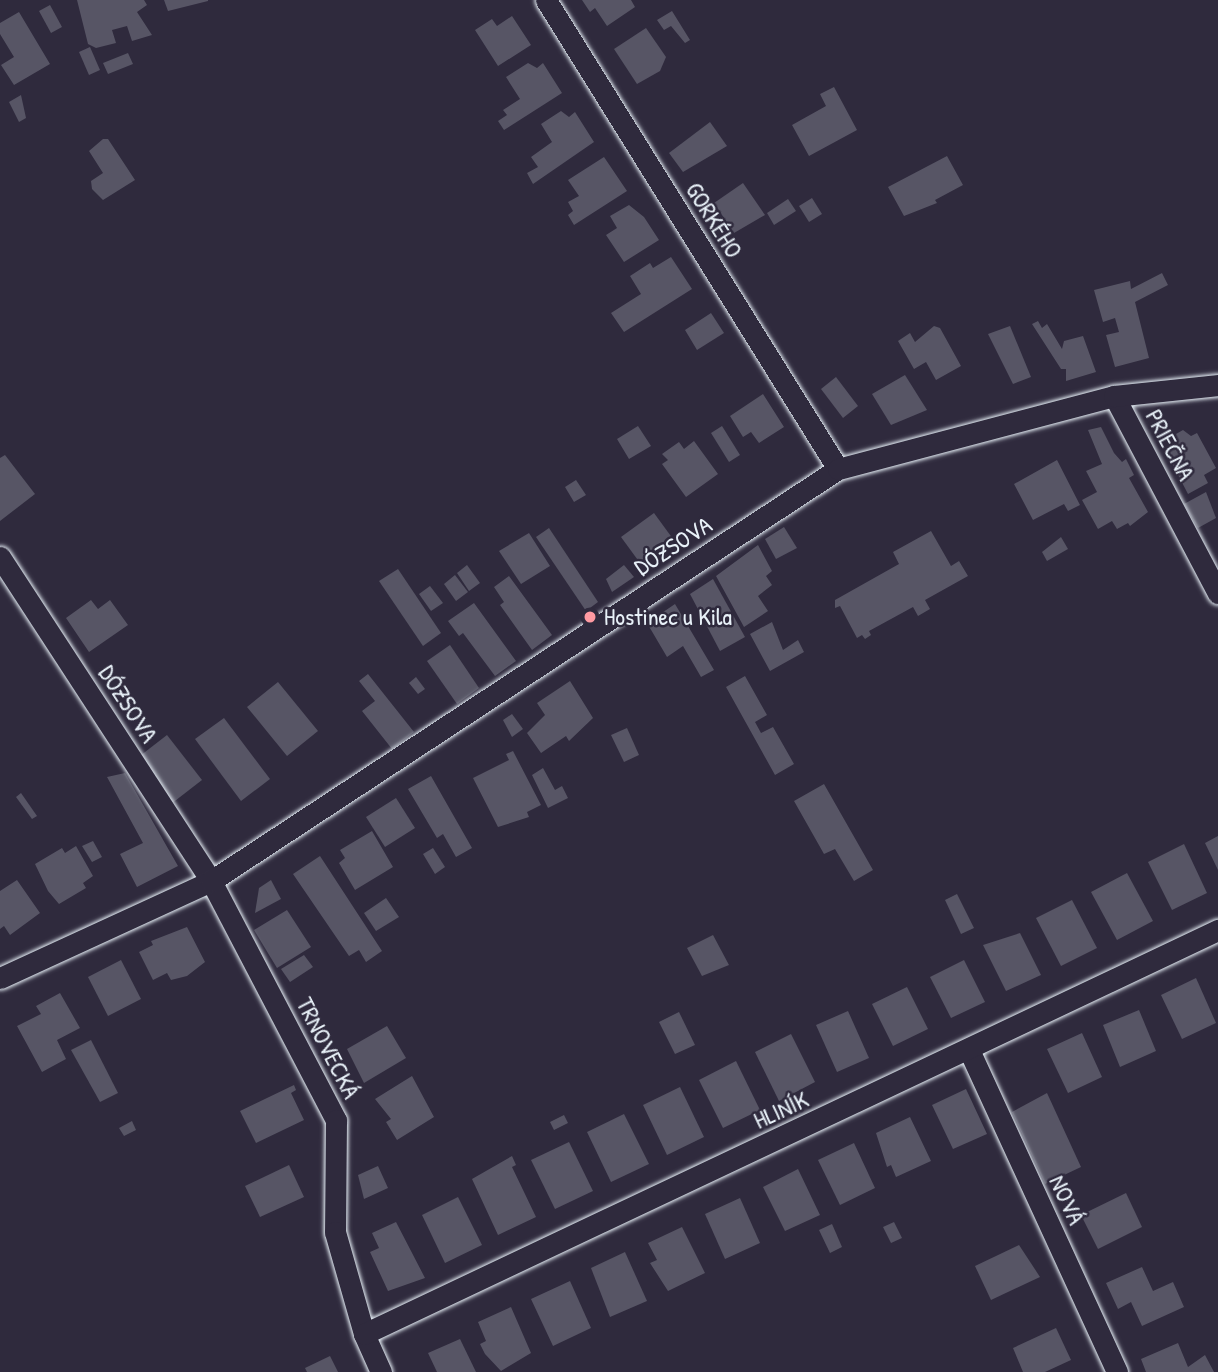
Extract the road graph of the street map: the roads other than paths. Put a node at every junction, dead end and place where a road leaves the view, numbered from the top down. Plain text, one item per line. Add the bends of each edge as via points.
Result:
1 (546, 0) edge
2 (1218, 385) edge
3 (1114, 396) junction
4 (838, 469) junction
5 (0, 556) edge
6 (1218, 593) edge
7 (211, 881) junction
8 (1218, 930) edge
9 (0, 978) edge
10 (970, 1050) junction
11 (364, 1334) junction
12 (381, 1372) edge
13 (1117, 1372) edge

1 - 4 street, GORKÉHO
2 - 3 street, DÓZSOVA
3 - 4 street, DÓZSOVA
3 - 6 street, PRIEČNA
4 - 7 street, DÓZSOVA
5 - 7 street, DÓZSOVA
7 - 9 street, DÓZSOVA
7 - 11 street, TRNOVECKÁ via 336,1120 335,1232
8 - 10 street, HLINÍK
10 - 11 street, HLINÍK
10 - 13 street, NOVÁ
11 - 12 street, TRNOVECKÁ

